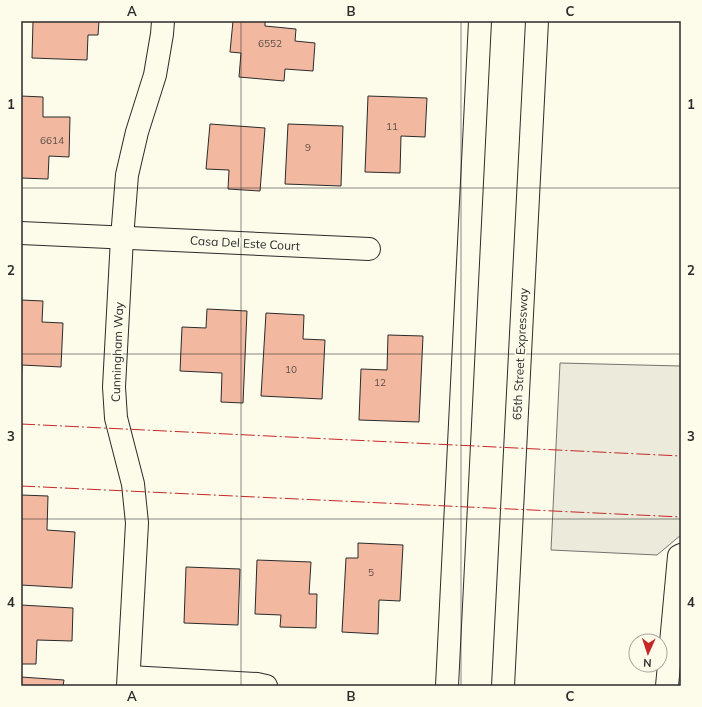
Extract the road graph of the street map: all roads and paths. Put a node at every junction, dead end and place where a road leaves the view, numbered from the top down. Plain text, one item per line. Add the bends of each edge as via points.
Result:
1 (163, 21) edge
2 (480, 21) edge
3 (537, 21) edge
4 (21, 233) edge
5 (122, 238) junction
6 (369, 248) dead end
7 (681, 555) edge
8 (128, 681) edge
9 (266, 686) edge
10 (447, 686) edge
11 (503, 686) edge
12 (667, 686) edge

1 - 5 main road, Cunningham Way via 155,75 136,132 127,175
2 - 10 main road
3 - 11 main road, 65th Street Expressway
4 - 5 main road, Casa Del Este Court
5 - 6 main road, Casa Del Este Court
5 - 8 main road, Cunningham Way via 114,387 116,418 133,484 137,523
7 - 12 main road
8 - 9 main road

